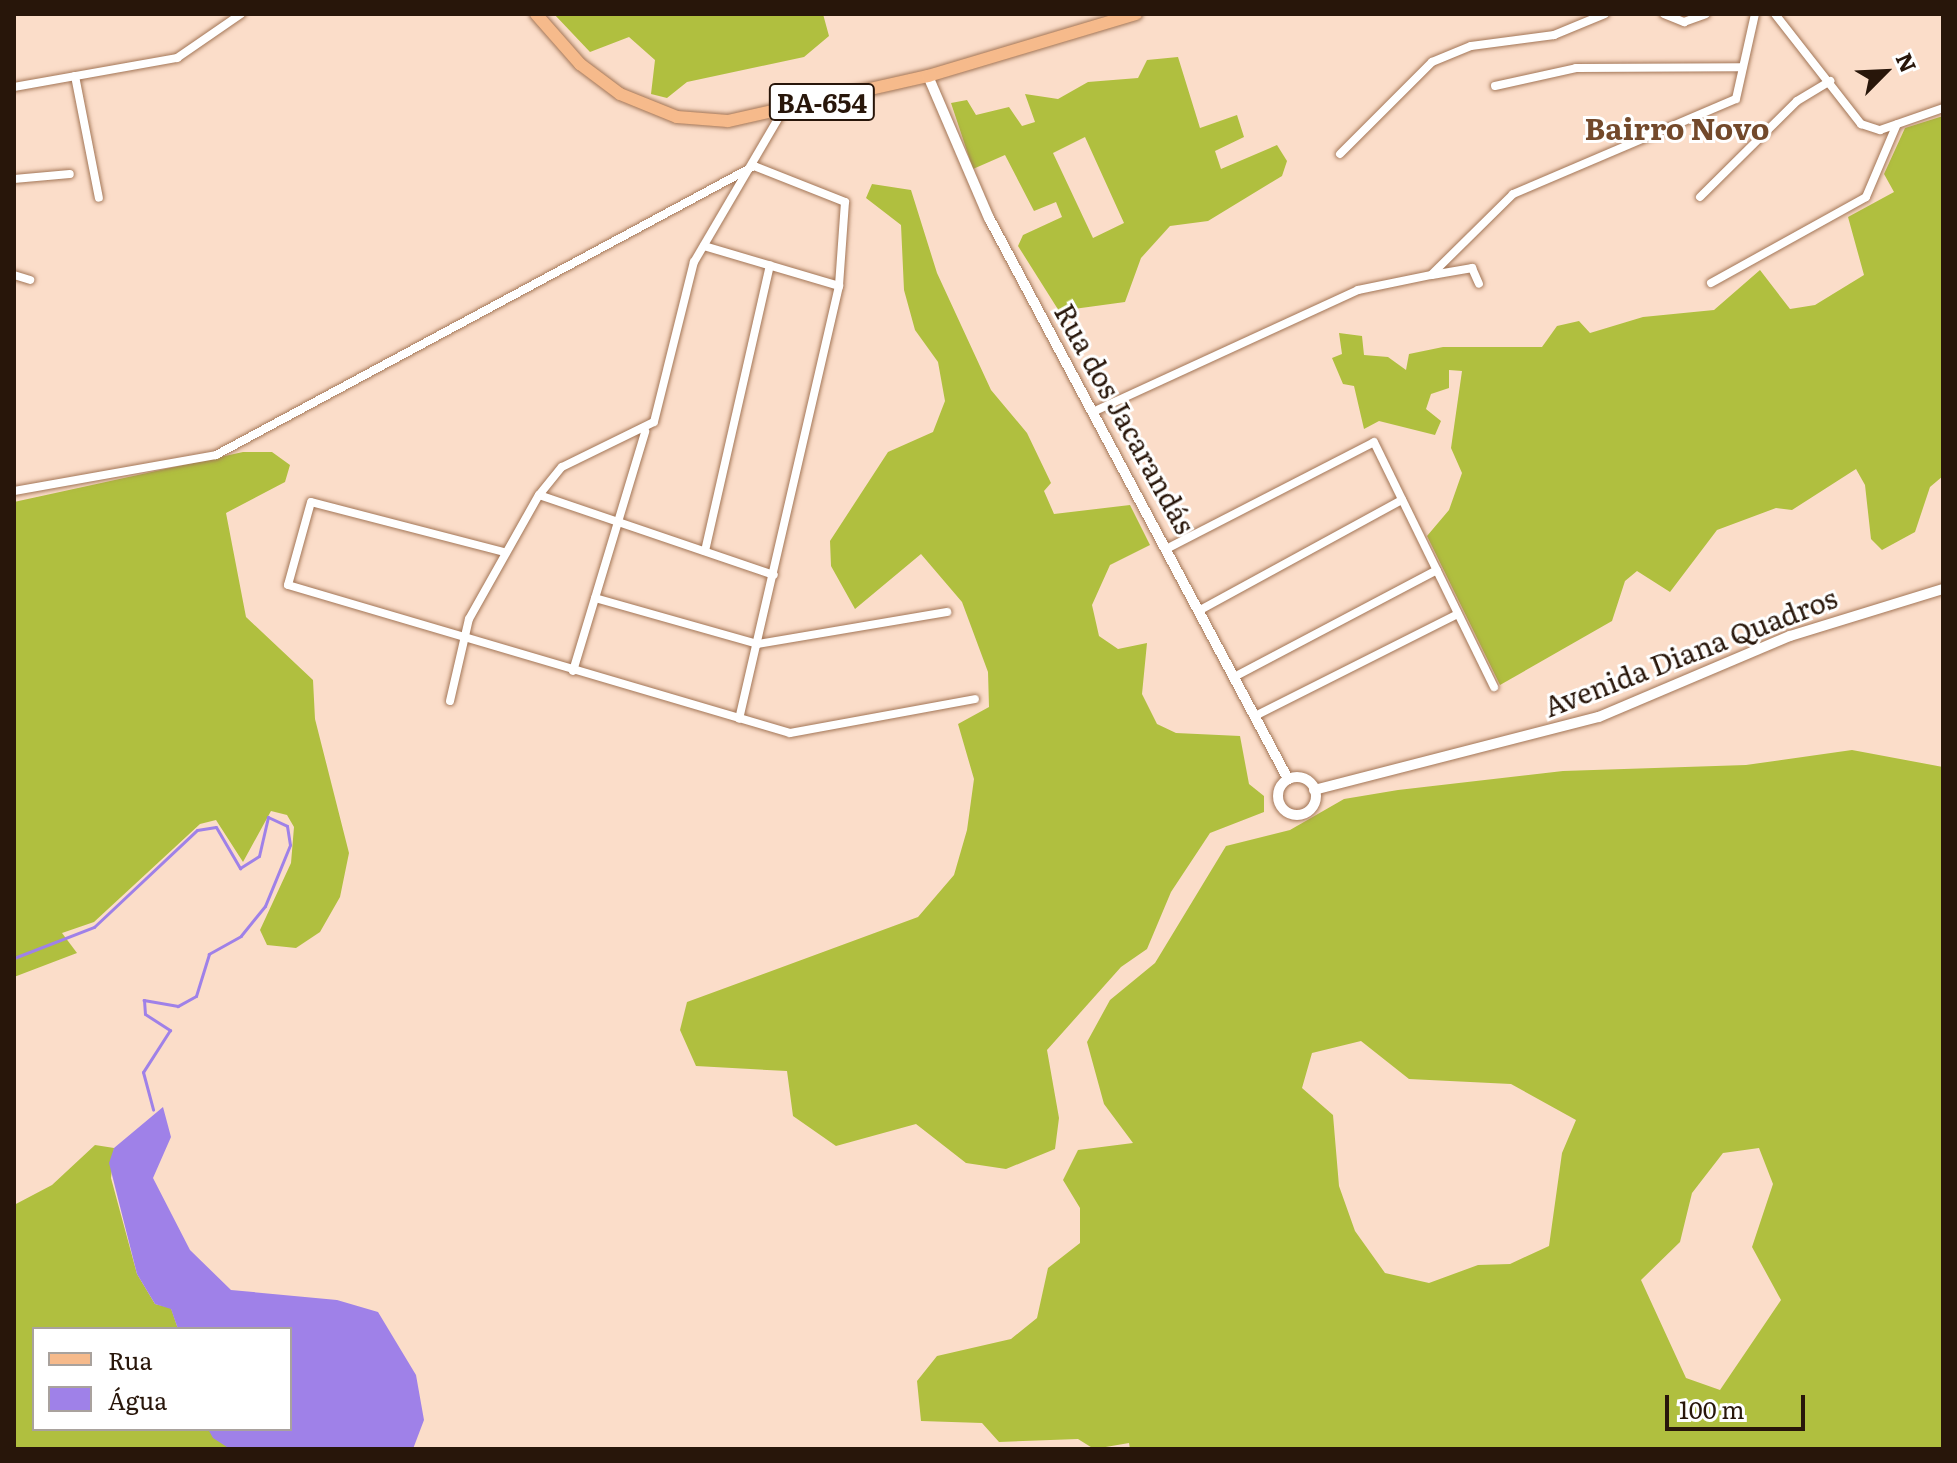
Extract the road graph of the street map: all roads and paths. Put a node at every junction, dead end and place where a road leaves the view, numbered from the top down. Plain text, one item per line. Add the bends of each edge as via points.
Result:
1 (241, 14) edge
2 (536, 14) edge
3 (1136, 14) edge
4 (1605, 14) edge
5 (1664, 14) edge
6 (1706, 14) edge
7 (1755, 14) edge
8 (1775, 14) edge
9 (1742, 67) junction
10 (75, 76) junction
11 (928, 76) junction
12 (1830, 81) junction
13 (1495, 86) dead end
14 (14, 87) edge
15 (1943, 108) edge
16 (782, 112) junction
17 (1897, 124) junction
18 (1340, 154) dead end
19 (754, 166) junction
20 (70, 174) dead end
21 (14, 179) edge
22 (1700, 197) dead end
23 (99, 198) dead end
24 (704, 246) junction
25 (770, 265) junction
26 (14, 275) edge
27 (1431, 275) junction
28 (30, 280) dead end
29 (1711, 283) dead end
30 (1479, 284) dead end
31 (839, 286) junction
32 (1095, 411) junction
33 (645, 432) junction
34 (14, 491) edge
35 (539, 495) junction
36 (1402, 500) junction
37 (618, 521) junction
38 (1170, 547) junction
39 (705, 551) junction
40 (504, 552) junction
41 (1437, 570) junction
42 (774, 575) junction
43 (1943, 589) edge
44 (595, 598) junction
45 (1202, 609) junction
46 (947, 612) dead end
47 (1458, 614) junction
48 (464, 640) junction
49 (758, 644) junction
50 (573, 671) junction
51 (1236, 676) junction
52 (1494, 687) dead end
53 (975, 699) dead end
54 (450, 701) dead end
55 (1255, 716) junction
56 (739, 719) junction
57 (1288, 779) junction
58 (1314, 790) junction

1 - 10 street via 220,22 188,54
2 - 16 main road, BA-654 via 591,73 648,108 728,121
3 - 11 main road, BA-654
4 - 18 street via 1554,35 1471,46 1432,62
5 - 6 street via 1684,22
7 - 9 street
8 - 12 street
9 - 13 street via 1576,68
9 - 27 street via 1736,99 1513,194
10 - 14 street
10 - 23 street
11 - 16 main road, BA-654
11 - 32 street, Rua dos Jacarandás via 989,218
12 - 17 street via 1861,124 1880,130
12 - 22 street via 1797,101
15 - 17 street
16 - 19 street
17 - 29 street via 1866,197
19 - 24 street
19 - 31 street via 845,202
19 - 34 street via 216,455
20 - 21 street
24 - 25 street
24 - 33 street via 687,284 654,422
25 - 31 street
25 - 39 street
26 - 28 street
27 - 30 street via 1472,268
27 - 32 street via 1358,290
31 - 42 street
32 - 38 street, Rua dos Jacarandás
33 - 35 street via 562,467
33 - 37 street
35 - 37 street
35 - 40 street
36 - 38 street via 1374,442
36 - 41 street
36 - 45 street
37 - 39 street
37 - 44 street
38 - 45 street, Rua dos Jacarandás
39 - 42 street
40 - 48 street
40 - 48 street via 311,502 288,585
41 - 47 street
41 - 51 street
42 - 49 street
43 - 58 street, Avenida Diana Quadros via 1790,636 1599,717
44 - 49 street
44 - 50 street
45 - 51 street, Rua dos Jacarandás
46 - 49 street
47 - 52 street
47 - 55 street
48 - 50 street
48 - 54 street
49 - 56 street
50 - 56 street
51 - 55 street, Rua dos Jacarandás
53 - 56 street via 790,733
55 - 57 street, Rua dos Jacarandás
57 - 58 street via 1303,779
57 - 58 street via 1278,797 1290,814 1310,810

